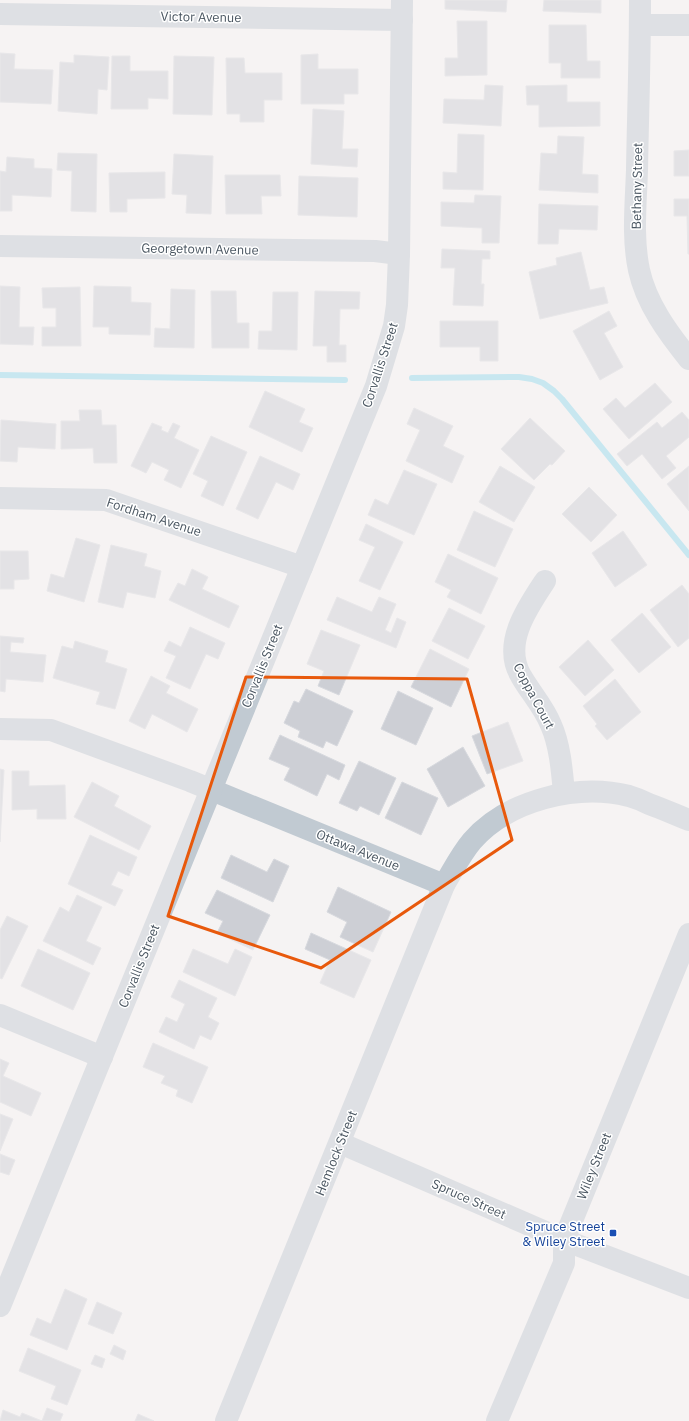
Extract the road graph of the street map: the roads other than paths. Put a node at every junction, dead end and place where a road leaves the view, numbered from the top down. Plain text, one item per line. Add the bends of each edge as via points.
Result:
1 (640, 0) edge
2 (402, 10) edge
3 (0, 14) edge
4 (640, 25) junction
5 (689, 26) edge
6 (0, 246) edge
7 (399, 254) junction
8 (689, 359) edge
9 (0, 498) edge
10 (302, 567) junction
11 (545, 581) dead end
12 (0, 729) edge
13 (211, 790) junction
14 (564, 793) junction
15 (689, 820) edge
16 (444, 885) junction
17 (689, 934) edge
18 (0, 1016) edge
19 (102, 1057) junction
20 (340, 1143) junction
21 (564, 1240) junction
22 (7, 1267) edge
23 (689, 1288) edge
24 (0, 1306) edge
25 (226, 1421) edge
26 (497, 1421) edge

1 - 4 street, Bethany Street
2 - 3 street, Victor Avenue
2 - 7 street, Corvallis Street
4 - 5 street
4 - 8 street, Bethany Street via 636,231 639,270 654,309
6 - 7 street, Georgetown Avenue via 375,251
7 - 10 street, Corvallis Street via 397,305 388,349 376,386
9 - 10 street, Fordham Avenue via 106,500
10 - 13 street, Corvallis Street
11 - 14 street, Coppa Court via 532,599 516,633 513,648 520,674 552,725
12 - 13 street, Ottawa Avenue via 51,730
13 - 16 street, Ottawa Avenue
13 - 19 street, Corvallis Street
14 - 15 street via 599,792 630,796
14 - 16 street via 505,814 489,826 462,854
16 - 20 street, Hemlock Street
17 - 21 street, Wiley Street
18 - 19 street
19 - 22 street, Corvallis Street
20 - 21 street, Spruce Street
20 - 25 street, Hemlock Street
21 - 23 street, Spruce Street
21 - 26 street, Wiley Street via 564,1264
22 - 24 street, Corvallis Street

